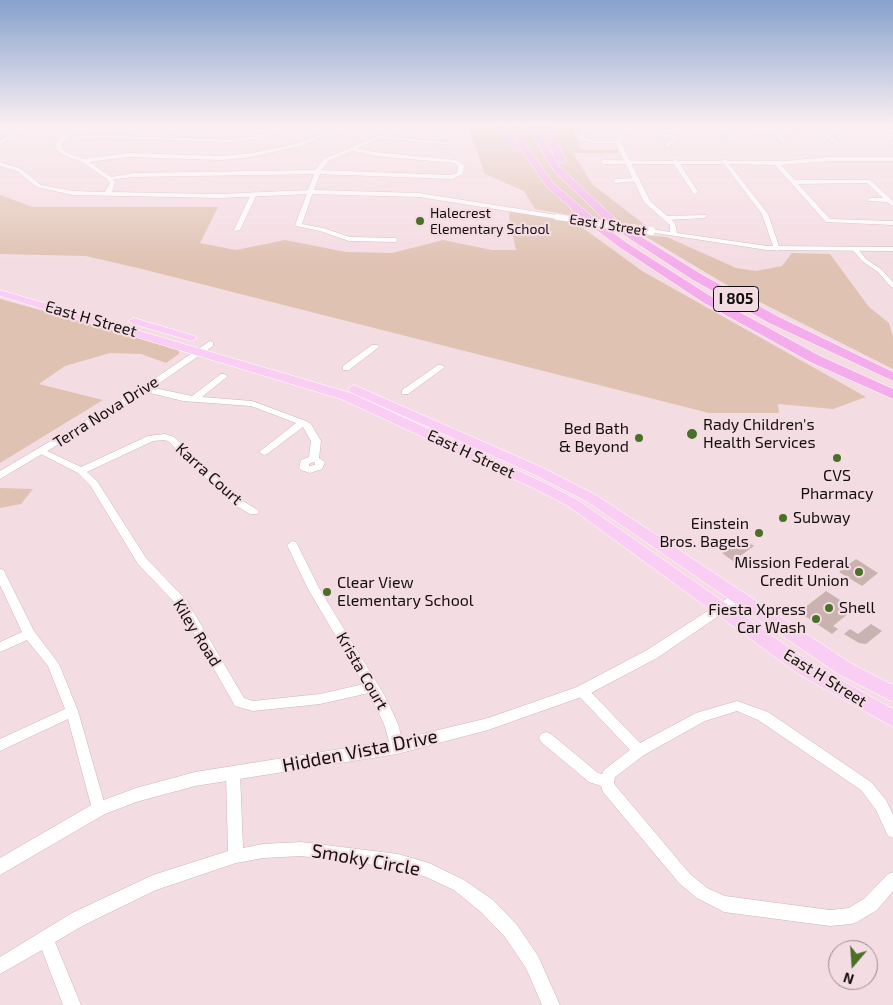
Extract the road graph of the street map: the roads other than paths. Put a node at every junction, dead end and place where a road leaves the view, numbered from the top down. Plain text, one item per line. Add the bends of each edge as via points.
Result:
1 (16, 172) edge
2 (100, 172) edge
3 (318, 172) junction
4 (460, 172) edge
5 (541, 172) edge
6 (561, 172) edge
7 (567, 172) edge
8 (632, 172) edge
9 (682, 172) edge
10 (732, 172) edge
11 (785, 172) edge
12 (109, 178) junction
13 (636, 180) junction
14 (616, 181) dead end
15 (794, 182) junction
16 (574, 186) junction
17 (310, 192) junction
18 (695, 192) dead end
19 (254, 194) junction
20 (108, 195) junction
21 (870, 200) dead end
22 (891, 202) edge
23 (704, 216) dead end
24 (666, 218) junction
25 (893, 223) edge
26 (237, 230) dead end
27 (674, 234) junction
28 (395, 240) dead end
29 (777, 248) junction
30 (855, 249) junction
31 (893, 249) edge
32 (0, 285) edge
33 (893, 286) edge
34 (0, 293) edge
35 (209, 345) junction
36 (374, 347) dead end
37 (815, 359) junction
38 (441, 367) dead end
39 (346, 368) dead end
40 (224, 376) dead end
41 (893, 377) edge
42 (148, 387) junction
43 (404, 392) dead end
44 (893, 395) edge
45 (195, 398) junction
46 (893, 405) edge
47 (303, 423) junction
48 (42, 452) junction
49 (264, 452) dead end
50 (314, 459) dead end
51 (82, 471) junction
52 (0, 476) edge
53 (254, 512) dead end
54 (292, 545) dead end
55 (0, 572) edge
56 (737, 597) junction
57 (721, 609) junction
58 (28, 634) junction
59 (0, 647) edge
60 (371, 686) junction
61 (582, 691) junction
62 (893, 694) edge
63 (72, 710) junction
64 (893, 719) edge
65 (546, 738) dead end
66 (0, 745) edge
67 (397, 748) junction
68 (639, 751) junction
69 (233, 773) junction
70 (607, 782) junction
71 (99, 809) junction
72 (893, 831) edge
73 (236, 856) junction
74 (0, 867) edge
75 (893, 880) edge
76 (46, 938) junction
77 (0, 966) edge
78 (72, 1005) edge
79 (551, 1005) edge

1 - 20 street, East J Street via 29,184 44,190 72,195
2 - 12 street
3 - 4 street via 452,177
3 - 12 street
3 - 17 street
5 - 37 highway, I 805 via 550,185 591,221 668,276
6 - 16 highway, I 805
7 - 16 highway
8 - 13 street
9 - 18 street
10 - 29 street via 765,214
11 - 15 street
12 - 20 street via 113,183
13 - 14 street
13 - 24 street via 647,202
15 - 22 street via 869,181
15 - 25 street via 828,221
16 - 41 highway, I 805 via 618,226 697,277 774,320
17 - 19 street, East J Street
17 - 27 street, East J Street, bridge via 426,196
17 - 28 street via 298,225 349,238
19 - 20 street, East J Street
19 - 26 street
21 - 22 street
23 - 24 street
24 - 27 street via 674,226
27 - 29 street, East J Street
29 - 30 street, East J Street
30 - 31 street, East J Street
30 - 33 street
32 - 35 main road, East H Street via 39,293
34 - 35 main road, East H Street
35 - 42 street, Terra Nova Drive
35 - 56 main road, East H Street via 347,386 554,478 591,498
35 - 57 main road, East H Street via 346,396 540,486 572,503
36 - 39 street
37 - 44 highway, I 805
37 - 46 highway via 830,372
38 - 43 street
40 - 45 street
42 - 45 street via 174,396
42 - 48 street, Terra Nova Drive
45 - 47 street via 252,404
47 - 49 street
47 - 50 street via 316,441
48 - 51 street, Kiley Road
48 - 52 street, Terra Nova Drive
51 - 53 street, Karra Court via 150,438 165,437 171,439 234,500
51 - 60 street, Kiley Road via 95,483 144,564 183,604 240,702 253,706 320,700
54 - 60 street, Krista Court
55 - 58 street
56 - 57 street, Hidden Vista Drive
56 - 62 main road, East H Street via 842,667
57 - 61 street, Hidden Vista Drive via 652,654
57 - 64 main road, East H Street via 807,670
58 - 59 street
58 - 63 street via 53,664
60 - 67 street, Krista Court via 387,713
61 - 67 street, Hidden Vista Drive via 488,724
61 - 68 street
63 - 66 street
63 - 71 street
65 - 70 street via 594,778
67 - 69 street, Hidden Vista Drive
68 - 70 street via 609,774
68 - 72 street via 701,717 737,706 763,716 866,786 881,805
69 - 71 street, Hidden Vista Drive via 195,779
69 - 73 street
70 - 75 street via 608,788 685,879 702,893 724,904 830,918 851,916 871,904
71 - 74 street, Hidden Vista Drive
73 - 76 street, Smoky Circle via 140,888
73 - 79 street, Smoky Circle via 301,849 398,861 445,877 487,906 511,932 532,962
76 - 77 street, Smoky Circle
76 - 78 street

